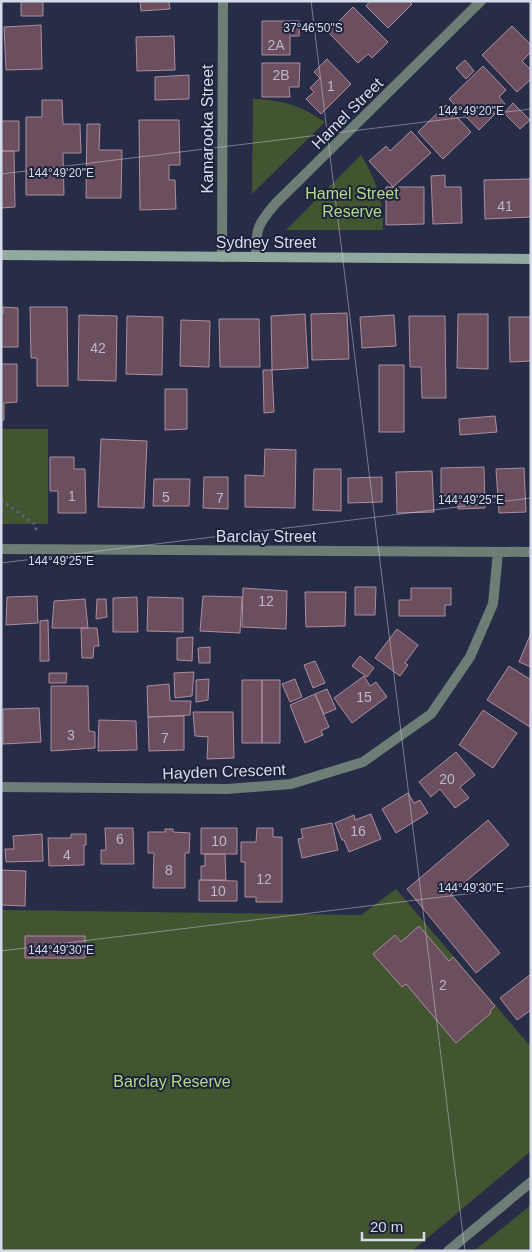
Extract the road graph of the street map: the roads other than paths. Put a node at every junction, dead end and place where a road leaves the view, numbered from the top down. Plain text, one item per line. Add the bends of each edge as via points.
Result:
1 (223, 1) edge
2 (481, 1) edge
3 (1, 255) edge
4 (222, 257) junction
5 (256, 257) junction
6 (531, 259) edge
7 (1, 550) edge
8 (498, 552) junction
9 (531, 552) edge
10 (1, 787) edge
11 (531, 1182) edge
12 (448, 1251) edge

1 - 4 street, Kamarooka Street
2 - 5 street, Hamel Street via 276,203 256,234
3 - 4 street, Sydney Street
4 - 5 street, Sydney Street
5 - 6 street, Sydney Street
7 - 8 street, Barclay Street
8 - 9 street, Barclay Street
8 - 10 street, Hayden Crescent via 493,604 470,657 431,714 363,762 291,784 227,789
11 - 12 street

